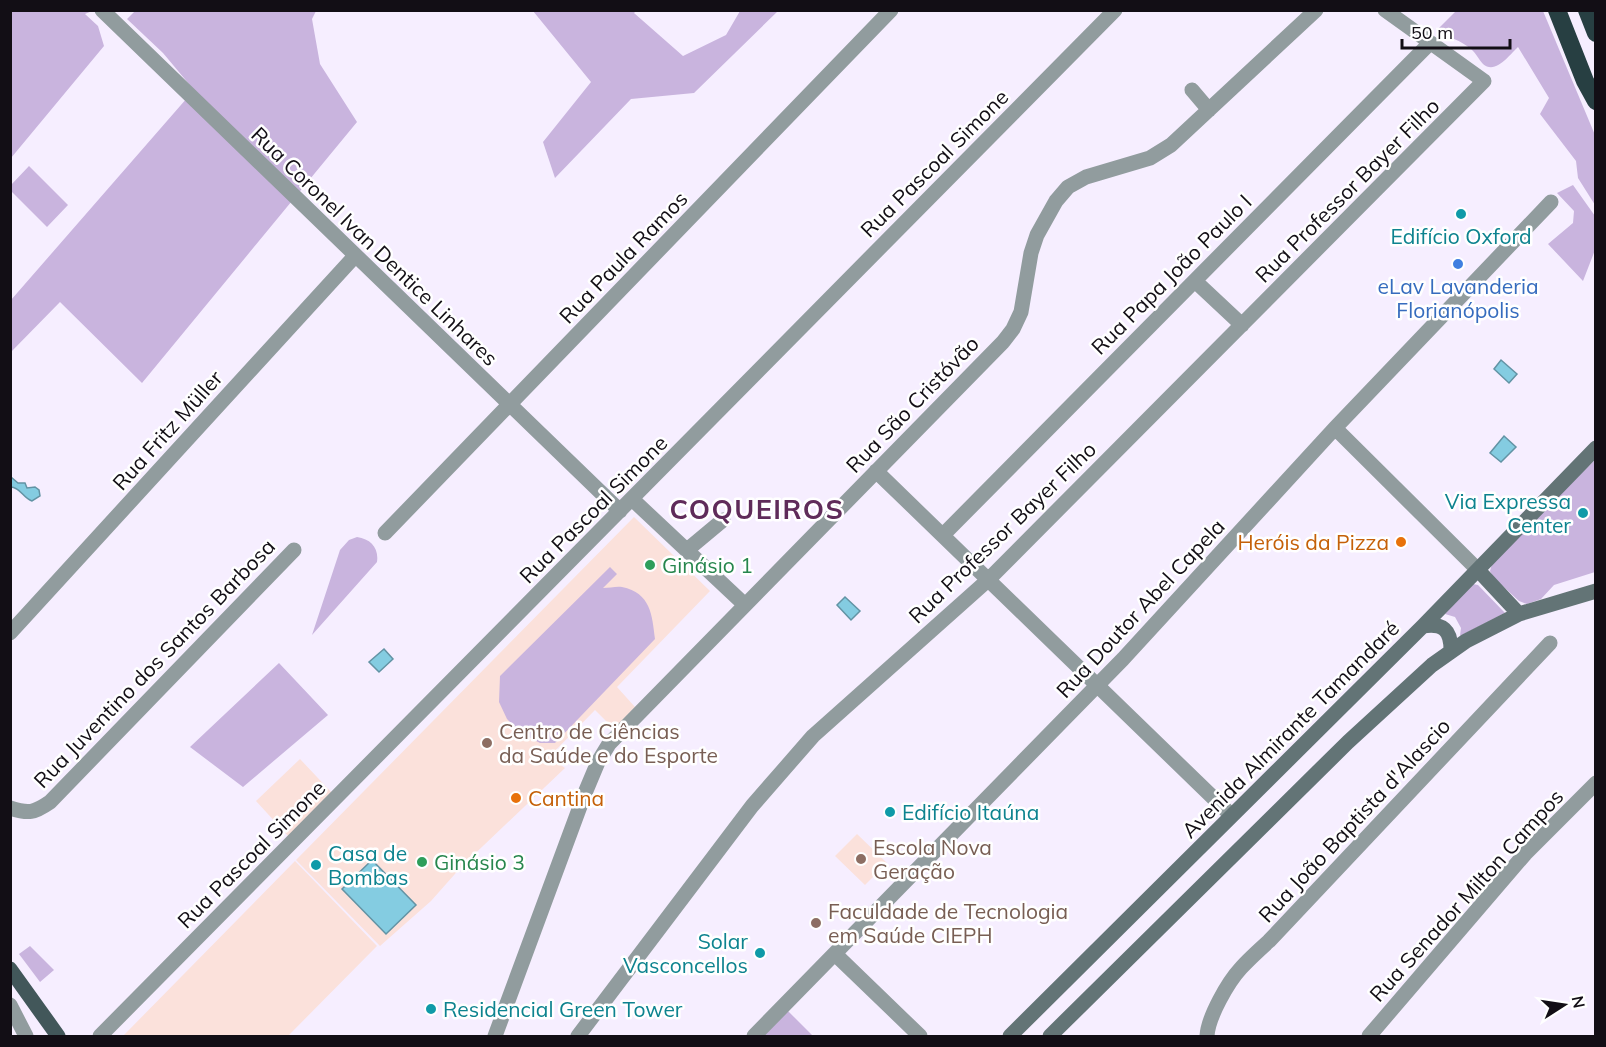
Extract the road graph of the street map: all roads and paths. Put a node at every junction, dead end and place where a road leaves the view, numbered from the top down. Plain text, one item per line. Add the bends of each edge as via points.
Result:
1 (102, 10) edge
2 (891, 10) edge
3 (1115, 10) edge
4 (1316, 10) edge
5 (1385, 10) edge
6 (1557, 10) edge
7 (1587, 10) edge
8 (1596, 33) edge
9 (1430, 43) junction
10 (1192, 90) dead end
11 (1596, 101) edge
12 (1209, 110) junction
13 (1551, 202) dead end
14 (356, 256) junction
15 (1195, 281) junction
16 (1242, 325) junction
17 (509, 405) junction
18 (1335, 428) junction
19 (1596, 448) edge
20 (876, 471) junction
21 (632, 499) junction
22 (620, 511) junction
23 (723, 520) dead end
24 (385, 533) dead end
25 (942, 535) junction
26 (294, 550) dead end
27 (687, 550) junction
28 (1478, 570) junction
29 (988, 580) junction
30 (1596, 591) edge
31 (745, 604) junction
32 (1519, 614) junction
33 (1423, 626) junction
34 (10, 633) edge
35 (1550, 643) dead end
36 (1451, 650) junction
37 (1097, 685) junction
38 (1596, 783) edge
39 (10, 808) edge
40 (1231, 815) junction
41 (835, 954) junction
42 (10, 969) edge
43 (10, 1005) edge
44 (26, 1036) edge
45 (58, 1036) edge
46 (100, 1036) edge
47 (495, 1036) edge
48 (578, 1036) edge
49 (754, 1036) edge
50 (920, 1036) edge
51 (1010, 1036) edge
52 (1050, 1036) edge
53 (1206, 1036) edge
54 (1369, 1036) edge

1 - 14 street, Rua Coronel Ivan Dentice Linhares
2 - 17 street, Rua Paula Ramos
3 - 21 street, Rua Pascoal Simone
4 - 12 street, Rua São Cristóvão
5 - 9 street
6 - 11 highway
7 - 8 highway
9 - 15 street, Rua Papa João Paulo I
9 - 16 street, Rua Professor Bayer Filho via 1484,81
10 - 12 street
12 - 20 street, Rua São Cristóvão via 1171,146 1150,158 1086,177 1068,187 1037,235 1021,312 1013,329
13 - 18 street, Rua Doutor Abel Capela
14 - 17 street, Rua Coronel Ivan Dentice Linhares
14 - 34 street, Rua Fritz Müller
15 - 16 street
15 - 25 street, Rua Papa João Paulo I
16 - 29 street, Rua Professor Bayer Filho
17 - 22 street, Rua Coronel Ivan Dentice Linhares
17 - 24 street, Rua Paula Ramos
18 - 28 street
18 - 37 street, Rua Doutor Abel Capela
19 - 28 main road, Avenida Almirante Tamandaré
20 - 25 street
20 - 31 street, Rua São Cristóvão
21 - 22 street, Rua Pascoal Simone
21 - 27 street
22 - 46 street, Rua Pascoal Simone
23 - 27 street
25 - 29 street
26 - 39 street, Rua Juventino dos Santos Barbosa via 50,802 37,811
27 - 31 street
28 - 32 main road
28 - 33 main road, Avenida Almirante Tamandaré
29 - 37 street
29 - 48 street, Rua Professor Bayer Filho via 835,716 780,772
30 - 32 main road
31 - 47 street, Rua São Cristóvão via 609,744 598,762
32 - 36 main road
33 - 36 main road via 1434,624 1445,629 1451,639
33 - 40 main road, Avenida Almirante Tamandaré
35 - 53 street, Rua João Baptista d'Alascio via 1239,970
36 - 52 main road via 1348,742
37 - 40 street
37 - 41 street, Rua Doutor Abel Capela
38 - 54 street, Rua Senador Milton Campos via 1525,854
40 - 51 main road, Avenida Almirante Tamandaré
41 - 49 street, Rua Doutor Abel Capela
41 - 50 street
42 - 45 main road
43 - 44 street

